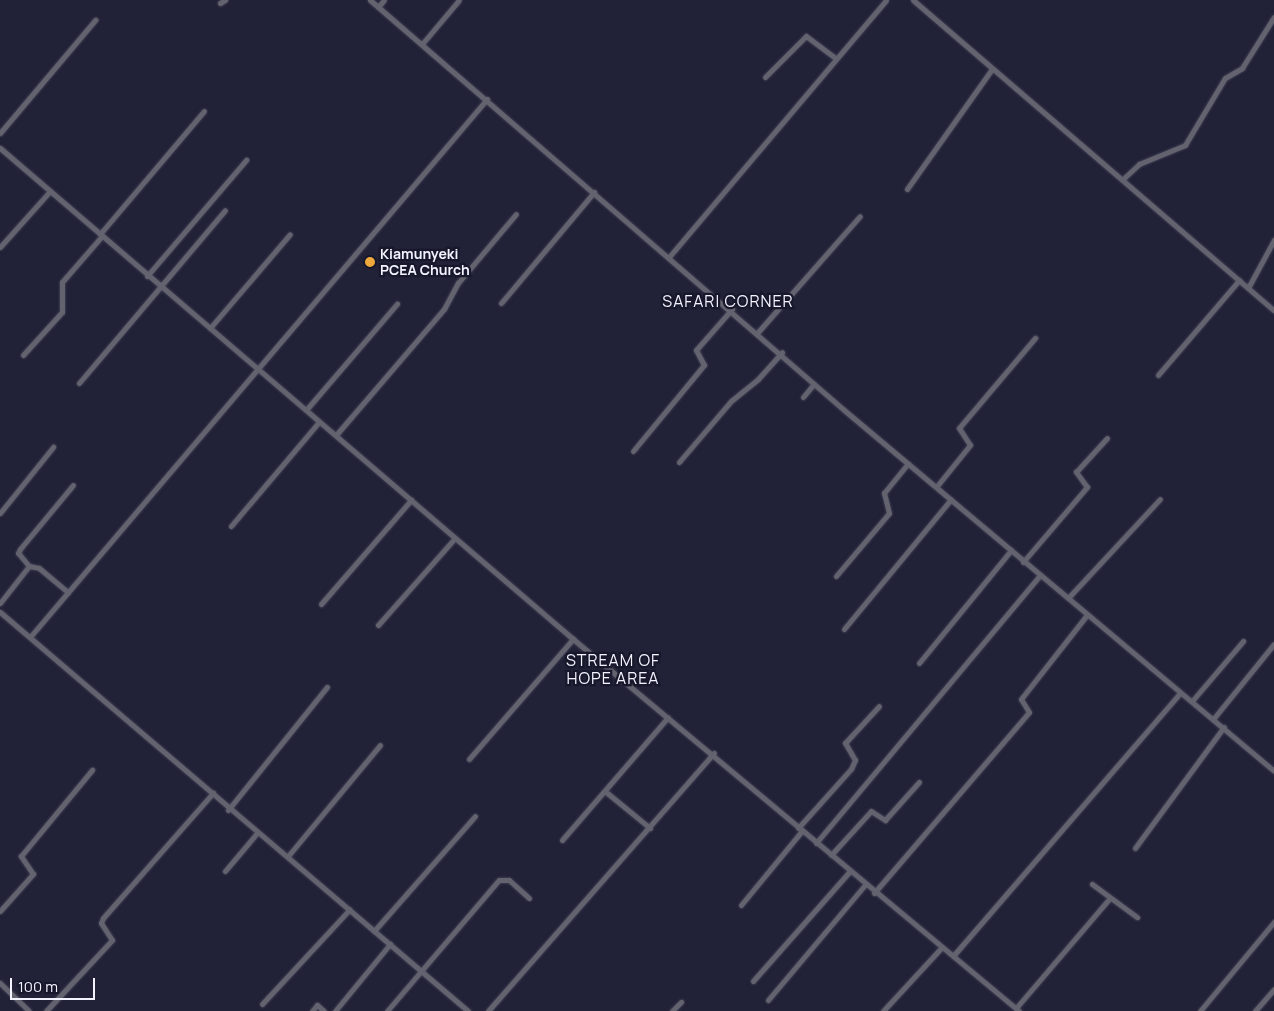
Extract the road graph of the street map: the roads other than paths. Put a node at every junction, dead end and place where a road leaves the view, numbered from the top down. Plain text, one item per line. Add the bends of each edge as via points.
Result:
1 (370, 0) edge
2 (384, 0) edge
3 (459, 0) edge
4 (886, 0) edge
5 (913, 0) edge
6 (378, 7) junction
7 (1274, 16) edge
8 (95, 20) dead end
9 (422, 44) junction
10 (836, 58) junction
11 (992, 68) junction
12 (765, 78) dead end
13 (486, 99) junction
14 (204, 111) dead end
15 (0, 134) edge
16 (0, 148) edge
17 (246, 160) dead end
18 (1123, 179) junction
19 (907, 189) dead end
20 (50, 190) junction
21 (594, 192) junction
22 (225, 210) dead end
23 (516, 214) dead end
24 (860, 216) dead end
25 (290, 234) dead end
26 (101, 235) junction
27 (1274, 240) edge
28 (0, 247) edge
29 (669, 257) junction
30 (147, 276) junction
31 (1239, 280) junction
32 (161, 286) junction
33 (1248, 288) junction
34 (501, 303) dead end
35 (397, 304) dead end
36 (732, 309) junction
37 (1274, 310) edge
38 (210, 328) junction
39 (758, 332) junction
40 (1035, 338) dead end
41 (782, 352) junction
42 (23, 355) dead end
43 (258, 368) junction
44 (1158, 375) dead end
45 (79, 383) dead end
46 (814, 384) junction
47 (803, 397) dead end
48 (306, 410) junction
49 (319, 422) junction
50 (336, 435) junction
51 (1107, 438) dead end
52 (53, 447) dead end
53 (633, 451) dead end
54 (678, 462) dead end
55 (908, 463) junction
56 (73, 485) dead end
57 (937, 486) junction
58 (950, 499) junction
59 (1160, 499) dead end
60 (412, 500) junction
61 (0, 513) edge
62 (231, 526) dead end
63 (455, 538) junction
64 (1011, 550) junction
65 (1023, 562) junction
66 (29, 566) junction
67 (836, 576) dead end
68 (1039, 576) junction
69 (68, 592) junction
70 (1068, 598) junction
71 (0, 603) edge
72 (321, 604) dead end
73 (0, 612) edge
74 (1086, 616) junction
75 (378, 625) dead end
76 (844, 629) dead end
77 (30, 637) junction
78 (573, 639) junction
79 (1243, 641) dead end
80 (1274, 644) edge
81 (919, 663) dead end
82 (327, 687) dead end
83 (1180, 693) junction
84 (1192, 701) junction
85 (879, 706) dead end
86 (668, 717) junction
87 (1214, 718) junction
88 (1224, 727) junction
89 (380, 745) dead end
90 (714, 754) junction
91 (469, 759) dead end
92 (92, 770) dead end
93 (1274, 771) edge
94 (919, 782) dead end
95 (606, 792) junction
96 (213, 793) junction
97 (228, 810) junction
98 (475, 816) dead end
99 (650, 828) junction
100 (800, 830) junction
101 (257, 833) junction
102 (562, 840) dead end
103 (816, 843) junction
104 (1135, 848) dead end
105 (831, 855) junction
106 (288, 856) junction
107 (225, 871) dead end
108 (849, 872) junction
109 (1092, 884) dead end
110 (865, 885) junction
111 (874, 893) junction
112 (529, 898) dead end
113 (1110, 898) junction
114 (741, 905) dead end
115 (350, 909) junction
116 (0, 911) edge
117 (1137, 917) dead end
118 (1274, 922) edge
119 (374, 931) junction
120 (390, 944) junction
121 (942, 947) junction
122 (953, 956) junction
123 (422, 971) junction
124 (753, 981) dead end
125 (0, 983) edge
126 (1274, 989) edge
127 (768, 1000) dead end
128 (681, 1002) dead end
129 (262, 1004) dead end
130 (1017, 1010) edge
131 (29, 1011) edge
132 (46, 1011) edge
133 (312, 1011) edge
134 (324, 1011) edge
135 (335, 1011) edge
136 (387, 1011) edge
137 (468, 1011) edge
138 (488, 1011) edge
139 (672, 1011) edge
140 (884, 1011) edge
141 (1200, 1011) edge
142 (1255, 1011) edge

1 - 6 street
2 - 6 street
3 - 9 street
4 - 10 street
5 - 11 street
6 - 9 street
7 - 18 street via 1242,68 1224,78 1185,145 1139,164
8 - 15 street
9 - 13 street
10 - 12 street via 806,36
10 - 29 street
11 - 18 street
11 - 19 street
13 - 21 street
13 - 43 street
14 - 26 street
16 - 20 street
17 - 30 street
18 - 31 street
20 - 26 street
20 - 28 street
21 - 29 street
21 - 34 street
22 - 32 street
23 - 50 street via 458,283 444,309
24 - 39 street
25 - 38 street
26 - 30 street
26 - 42 street via 62,282 62,312
27 - 33 street
29 - 36 street
30 - 32 street
31 - 33 street
31 - 44 street
32 - 38 street
32 - 45 street
33 - 37 street
35 - 48 street
36 - 39 street
36 - 53 street via 696,350 704,365
38 - 43 street
39 - 41 street
40 - 57 street via 959,428 970,445
41 - 46 street
41 - 54 street via 758,379 731,401
43 - 48 street
43 - 69 street
46 - 47 street
46 - 55 street
48 - 49 street
49 - 50 street
49 - 62 street
50 - 60 street
51 - 65 street via 1076,472 1086,487
52 - 61 street
55 - 57 street
55 - 67 street via 884,493 889,513
56 - 66 street via 18,553
57 - 58 street
58 - 64 street
58 - 76 street
59 - 70 street
60 - 63 street
60 - 72 street
63 - 75 street
63 - 78 street
64 - 65 street
64 - 81 street
65 - 68 street
66 - 69 street via 39,568
66 - 71 street
68 - 70 street
68 - 103 street
69 - 77 street
70 - 74 street
73 - 77 street
74 - 83 street
74 - 111 street via 1021,699 1029,712
77 - 96 street
78 - 86 street
78 - 91 street
79 - 84 street
80 - 87 street
82 - 97 street
83 - 84 street
83 - 122 street
84 - 87 street
85 - 100 street via 845,743 855,760 851,769
86 - 90 street
86 - 95 street
87 - 88 street
88 - 93 street
88 - 104 street
89 - 106 street
90 - 99 street
90 - 100 street
92 - 116 street via 21,856 33,874
94 - 105 street via 885,820 870,811
95 - 99 street
95 - 102 street
96 - 97 street
96 - 132 street via 103,918 101,924 112,940
97 - 101 street
98 - 119 street
99 - 138 street
100 - 103 street
100 - 114 street
101 - 106 street
101 - 107 street
103 - 105 street
105 - 108 street
106 - 115 street
108 - 110 street
108 - 124 street
109 - 113 street
110 - 111 street
110 - 127 street
111 - 121 street
112 - 123 street via 509,880 499,880
113 - 117 street
113 - 130 street
115 - 119 street
115 - 129 street
118 - 141 street
119 - 120 street
120 - 123 street
120 - 135 street
121 - 122 street
121 - 140 street
122 - 130 street
123 - 136 street
123 - 137 street
125 - 131 street
126 - 142 street
128 - 139 street
133 - 134 street via 317,1005

